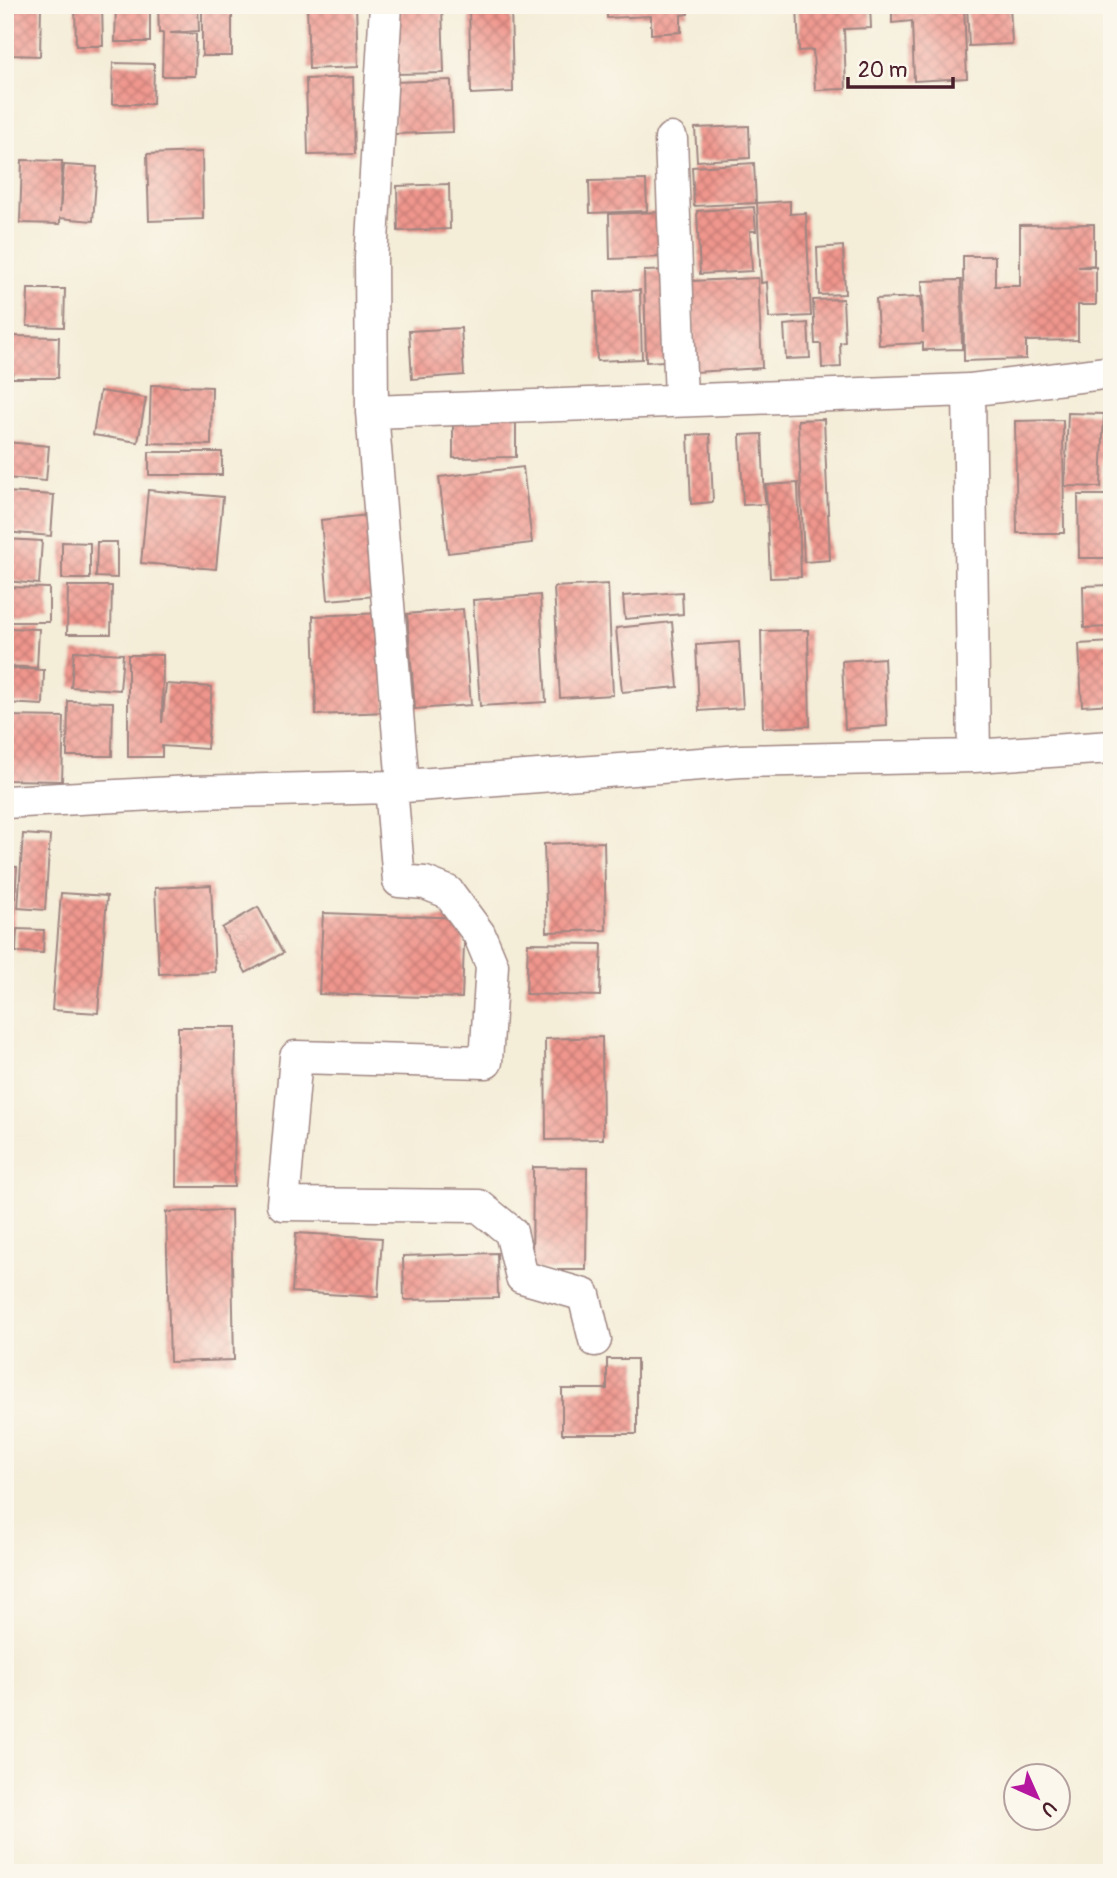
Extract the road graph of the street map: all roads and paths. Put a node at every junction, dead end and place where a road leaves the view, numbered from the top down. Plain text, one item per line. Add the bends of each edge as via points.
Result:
1 (386, 5) edge
2 (671, 139) dead end
3 (1112, 372) edge
4 (969, 390) junction
5 (681, 399) junction
6 (372, 412) junction
7 (1112, 747) edge
8 (974, 756) junction
9 (397, 786) junction
10 (5, 803) edge
11 (595, 1340) dead end

1 - 6 street via 371,258
2 - 5 street
3 - 4 street
4 - 5 street
4 - 8 street
5 - 6 street
6 - 9 street
7 - 8 street
8 - 9 street via 741,761
9 - 10 street
9 - 11 street via 399,881 425,883 448,892 479,934 492,965 486,1062 296,1057 283,1204 479,1206 511,1232 522,1277 584,1294

